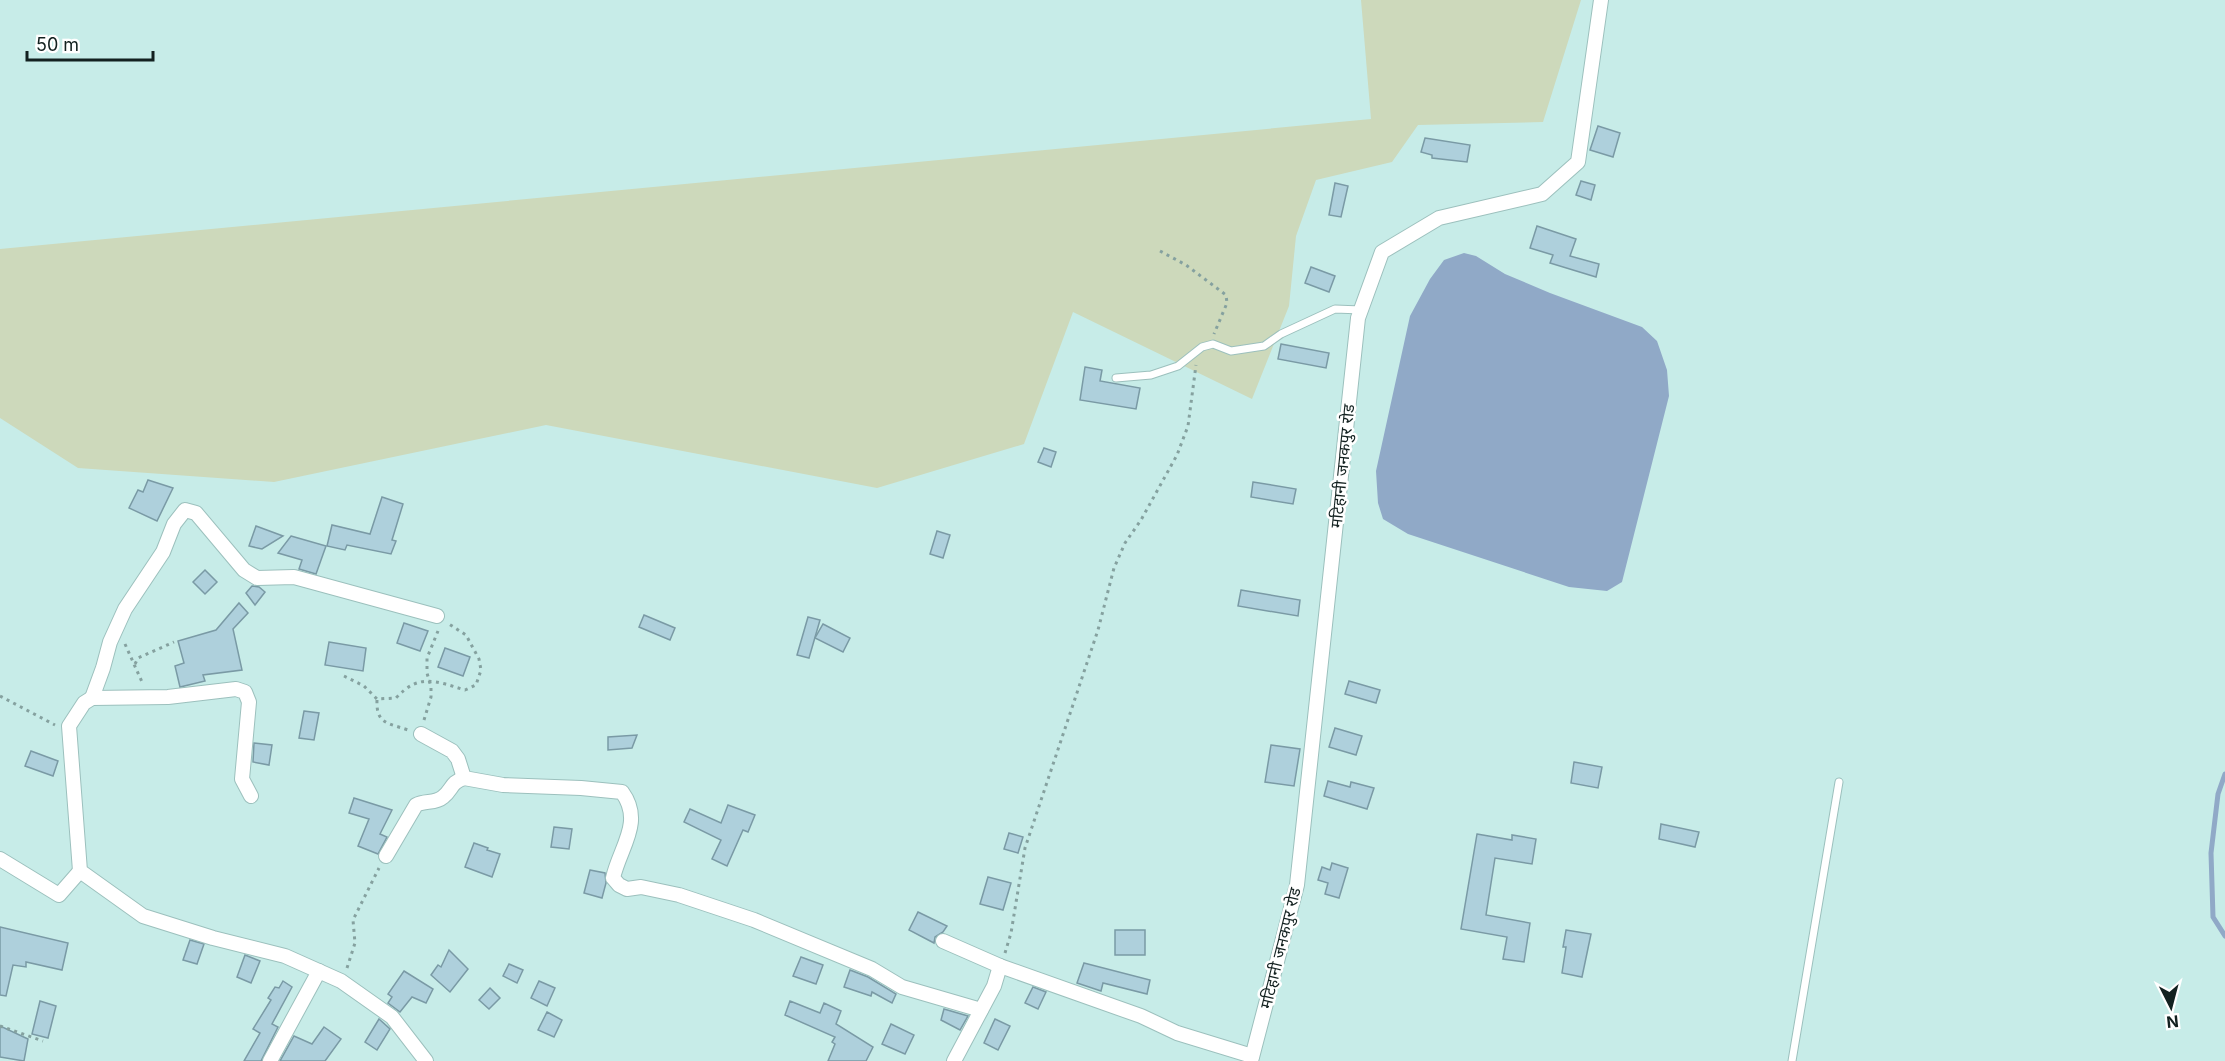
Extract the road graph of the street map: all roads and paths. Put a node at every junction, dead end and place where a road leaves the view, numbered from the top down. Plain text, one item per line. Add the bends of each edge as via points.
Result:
1 (1602, 0) edge
2 (1160, 251) dead end
3 (1361, 310) junction
4 (1213, 344) junction
5 (1196, 352) junction
6 (1116, 378) dead end
7 (438, 617) junction
8 (120, 621) junction
9 (174, 642) dead end
10 (135, 666) junction
11 (344, 676) dead end
12 (430, 681) junction
13 (0, 696) edge
14 (92, 698) junction
15 (145, 698) junction
16 (377, 699) junction
17 (69, 726) junction
18 (420, 733) junction
19 (464, 777) junction
20 (1839, 782) dead end
21 (251, 796) dead end
22 (386, 856) joint
23 (0, 859) edge
24 (80, 871) junction
25 (943, 941) dead end
26 (1000, 966) junction
27 (319, 971) junction
28 (350, 987) junction
29 (981, 1010) junction
30 (0, 1026) edge
31 (43, 1041) dead end
32 (1252, 1059) edge
33 (270, 1061) edge
34 (426, 1061) edge
35 (954, 1061) edge
36 (1792, 1061) edge

1 - 3 street, मटिहानी जनकपुर रोड via 1578,162 1542,194 1439,218 1382,252
2 - 4 path via 1226,295 1227,303
3 - 4 lane via 1335,309 1281,333 1264,346 1231,351
3 - 32 street, मटिहानी जनकपुर रोड via 1297,885
4 - 5 lane
5 - 6 lane via 1178,366 1151,375
5 - 26 path via 1188,426 1177,455 1114,568 1098,630 1026,848 1011,933
7 - 8 street via 294,577 257,578 244,570 196,513 185,510
7 - 12 path via 438,634 428,658
7 - 12 path via 466,635 482,670 476,685 465,690
8 - 10 path via 121,634
8 - 14 street
9 - 10 path via 138,658
10 - 15 path
11 - 16 path via 364,686
12 - 16 path via 408,685 396,698
12 - 18 path via 431,697
13 - 17 path via 54,725
14 - 15 street
14 - 17 street via 84,703
15 - 21 street via 236,689 245,692 249,702 242,779
16 - 18 path via 376,712 381,720
17 - 24 street
18 - 19 street via 452,751
19 - 22 street via 454,781 444,797 416,805
19 - 29 street via 503,785 622,792 630,802 633,820 613,878 619,885 679,895 743,917 872,969 902,987
20 - 36 lane
22 - 28 path via 353,920 355,943 347,968
23 - 24 street via 59,895
24 - 27 street via 143,916 285,956
25 - 26 street
26 - 29 street
26 - 32 street
27 - 28 street
27 - 33 street
28 - 34 street via 392,1017
29 - 35 street
30 - 31 path

